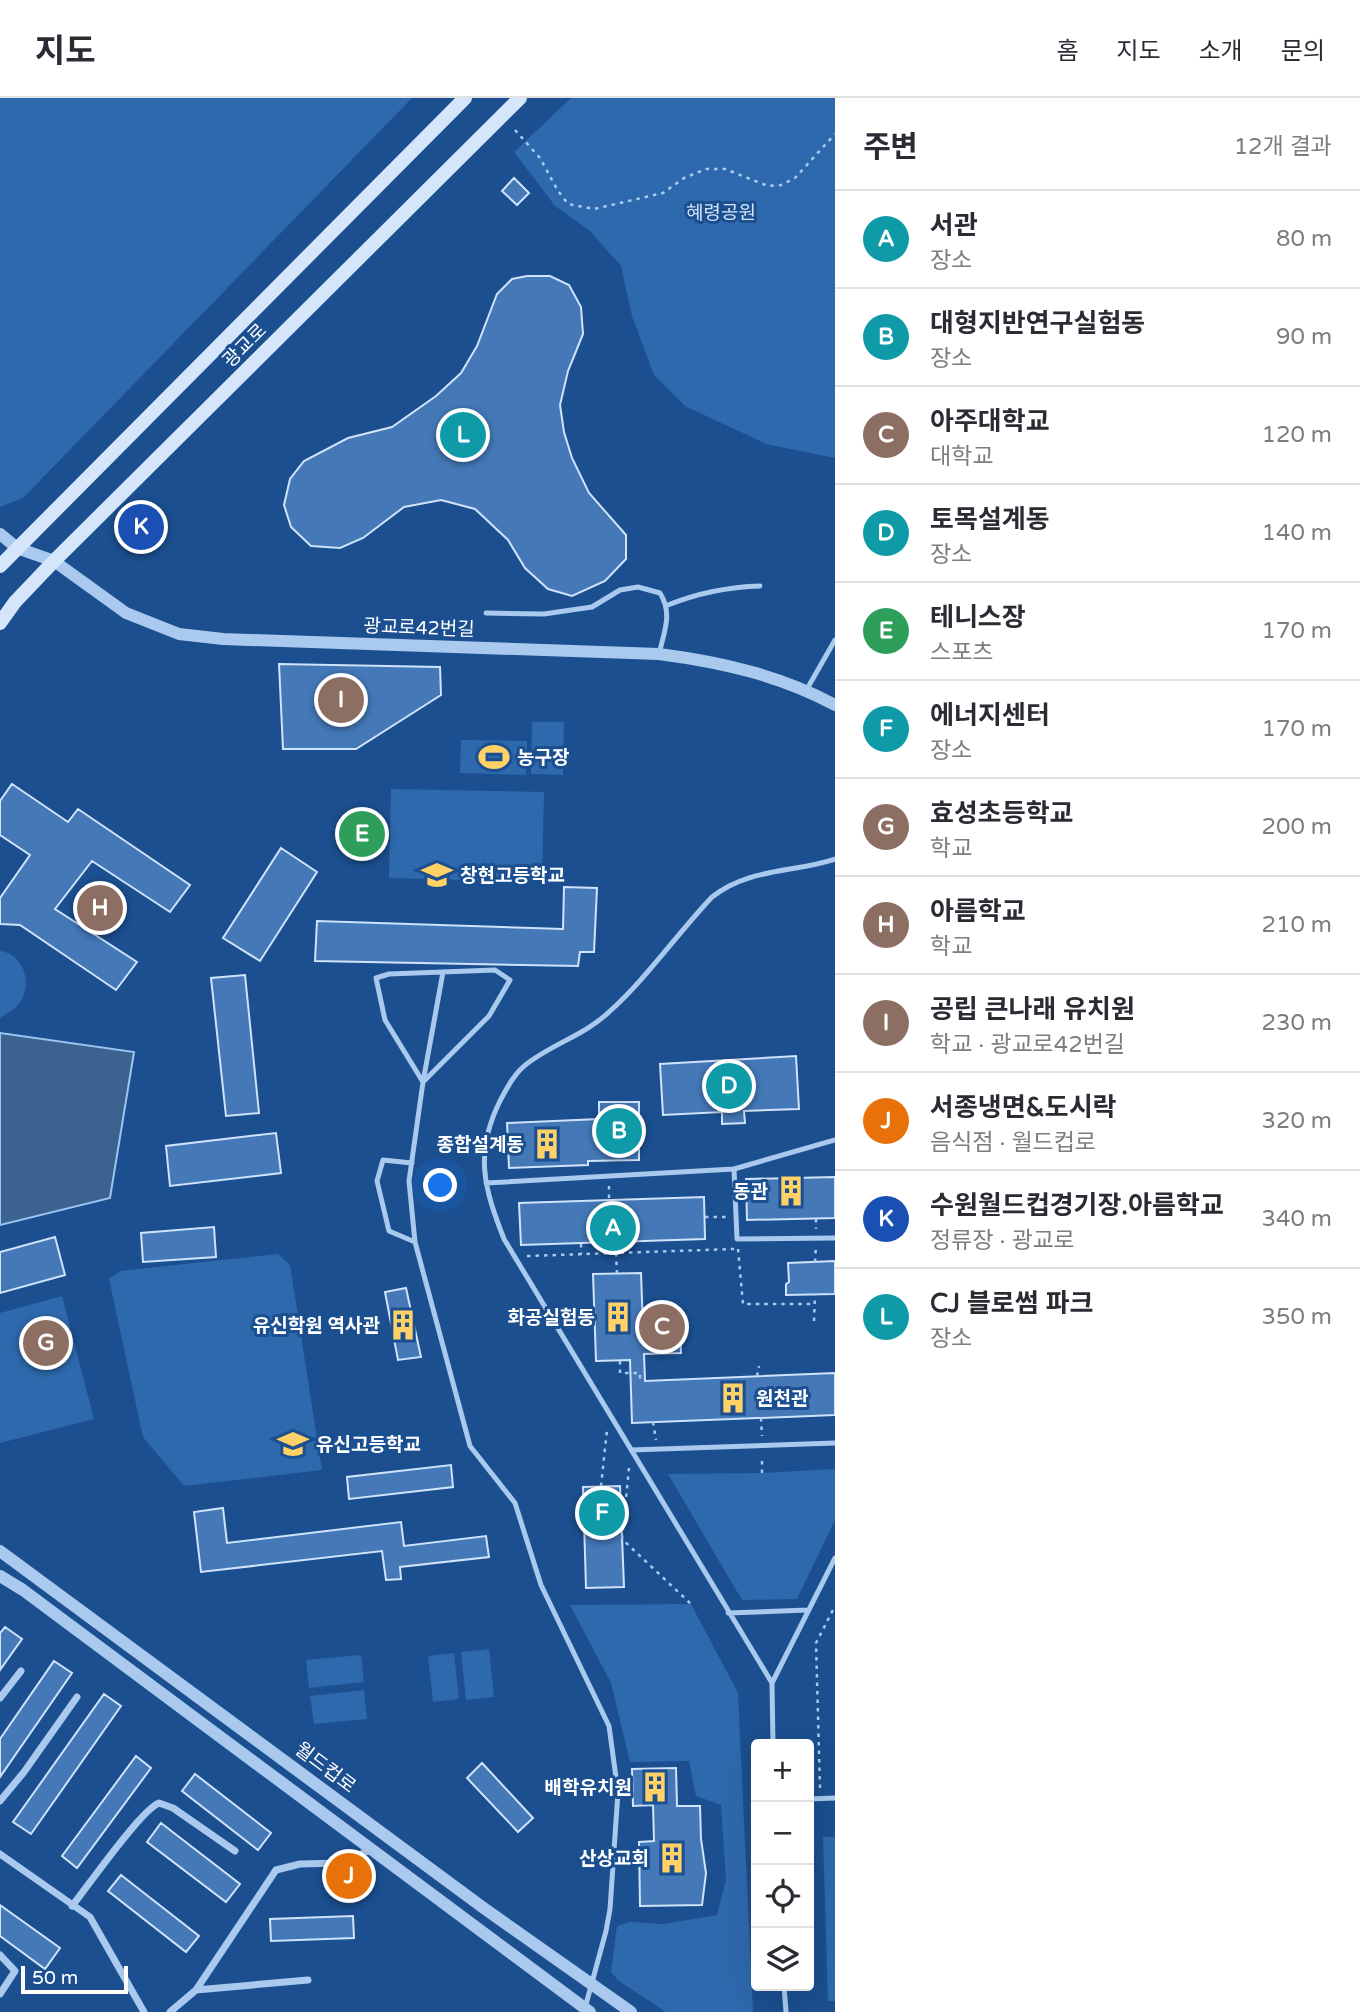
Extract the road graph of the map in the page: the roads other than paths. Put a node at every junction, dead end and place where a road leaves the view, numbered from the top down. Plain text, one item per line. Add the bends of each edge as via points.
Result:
1 (465, 98) edge
2 (520, 98) edge
3 (0, 534) edge
4 (17, 548) junction
5 (54, 561) junction
6 (0, 566) edge
7 (760, 586) dead end
8 (668, 605) junction
9 (486, 613) dead end
10 (0, 623) edge
11 (835, 640) edge
12 (659, 654) junction
13 (807, 689) junction
14 (835, 705) edge
15 (835, 859) edge
16 (443, 972) junction
17 (423, 1082) junction
18 (835, 1140) edge
19 (412, 1163) junction
20 (734, 1169) junction
21 (486, 1183) junction
22 (835, 1238) edge
23 (415, 1242) junction
24 (835, 1443) edge
25 (631, 1450) junction
26 (0, 1552) edge
27 (835, 1558) edge
28 (0, 1576) edge
29 (808, 1610) junction
30 (728, 1613) junction
31 (21, 1671) dead end
32 (772, 1683) junction
33 (77, 1697) dead end
34 (0, 1698) edge
35 (774, 1739) edge
36 (835, 1798) edge
37 (814, 1799) edge
38 (0, 1801) edge
39 (370, 1850) junction
40 (235, 1851) dead end
41 (0, 1854) edge
42 (72, 1906) junction
43 (0, 1955) edge
44 (308, 1980) dead end
45 (592, 1984) junction
46 (196, 1990) junction
47 (784, 1991) edge
48 (0, 1994) edge
49 (587, 2010) edge
50 (144, 2012) edge
51 (170, 2012) edge
52 (631, 2012) edge
53 (786, 2012) edge

1 - 4 main road, 광교로
2 - 5 main road, 광교로
3 - 4 street
4 - 5 street, 광교로42번길
4 - 6 main road, 광교로
5 - 10 main road, 광교로
5 - 12 street, 광교로42번길 via 126,613 179,634
7 - 8 lane via 695,594
8 - 9 lane via 660,593 638,587 620,590 592,607 544,614
8 - 12 lane
11 - 13 lane
12 - 13 street, 광교로42번길 via 710,661
13 - 14 street, 광교로42번길
15 - 21 lane via 743,878 724,887 609,1013 526,1064 496,1108 485,1141
16 - 17 lane
16 - 17 lane via 376,978 385,1020
16 - 17 lane via 495,970 510,980 489,1016
17 - 19 lane
18 - 20 lane
19 - 23 lane
19 - 23 lane via 383,1160 377,1181 389,1231
20 - 21 lane
20 - 22 lane via 737,1239
21 - 25 lane via 504,1239
23 - 45 lane via 470,1446 515,1503 541,1586 609,1726 618,1792 610,1909
24 - 25 lane
25 - 30 lane
26 - 45 street, 월드컵로
27 - 29 lane
28 - 39 street, 월드컵로
29 - 30 lane
29 - 32 lane
30 - 32 lane
31 - 34 street
32 - 35 lane
33 - 38 street
36 - 37 lane
39 - 46 street via 342,1863 276,1870
39 - 49 street, 월드컵로
40 - 42 street via 159,1803 140,1820
41 - 42 street
42 - 50 street via 90,1917
43 - 48 street via 15,1971
44 - 46 street
45 - 49 lane
45 - 52 street, 월드컵로
46 - 51 street
47 - 53 lane

